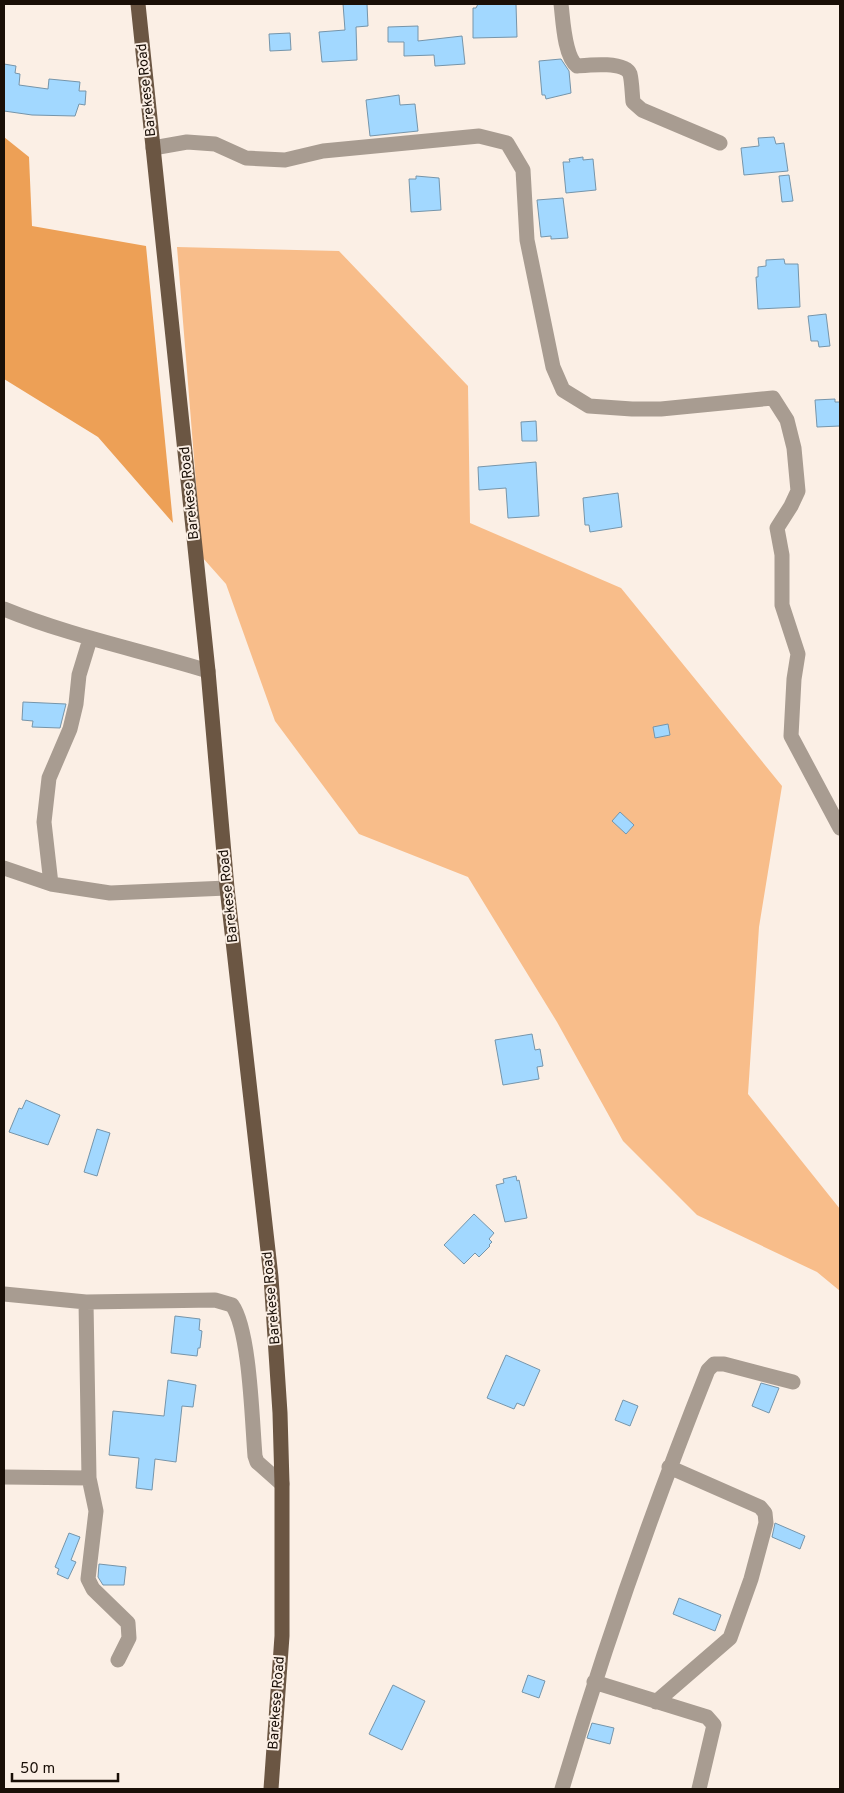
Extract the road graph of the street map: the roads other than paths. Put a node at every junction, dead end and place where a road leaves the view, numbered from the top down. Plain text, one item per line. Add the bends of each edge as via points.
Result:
1 (138, 4) edge
2 (561, 4) edge
3 (720, 143) dead end
4 (153, 148) junction
5 (4, 609) edge
6 (90, 639) junction
7 (208, 671) junction
8 (840, 828) edge
9 (4, 868) edge
10 (51, 884) junction
11 (227, 888) junction
12 (4, 1294) edge
13 (86, 1302) junction
14 (793, 1382) dead end
15 (669, 1467) junction
16 (4, 1476) edge
17 (89, 1478) junction
18 (282, 1484) junction
19 (118, 1660) dead end
20 (594, 1682) junction
21 (656, 1702) junction
22 (271, 1789) edge
23 (562, 1789) edge
24 (699, 1789) edge

1 - 4 main road, Barekese Road
2 - 3 street via 572,62 577,66 626,68 633,102 642,110
4 - 7 main road, Barekese Road
4 - 8 street via 187,142 216,144 246,158 285,160 323,152 479,136 507,143 523,170 527,240 553,367 563,390 589,406 632,409 662,410 774,398 787,420 794,448 798,491 777,528 782,555 782,605 798,654 791,736
5 - 6 street
6 - 7 street
6 - 10 street via 79,675 70,728 50,778 44,822
7 - 11 main road, Barekese Road
9 - 10 street
10 - 11 street via 110,893
11 - 18 main road, Barekese Road via 271,1277
12 - 13 street
13 - 17 street
13 - 18 street via 215,1300 232,1304 239,1314 245,1342 255,1456
14 - 15 street via 724,1364 710,1366
15 - 20 street
15 - 21 street via 760,1507 765,1513 766,1523 730,1638
16 - 17 street
17 - 19 street via 96,1511 88,1579 93,1589 128,1623 129,1638
18 - 22 main road, Barekese Road via 282,1636
20 - 21 street
20 - 23 street
21 - 24 street via 713,1721

